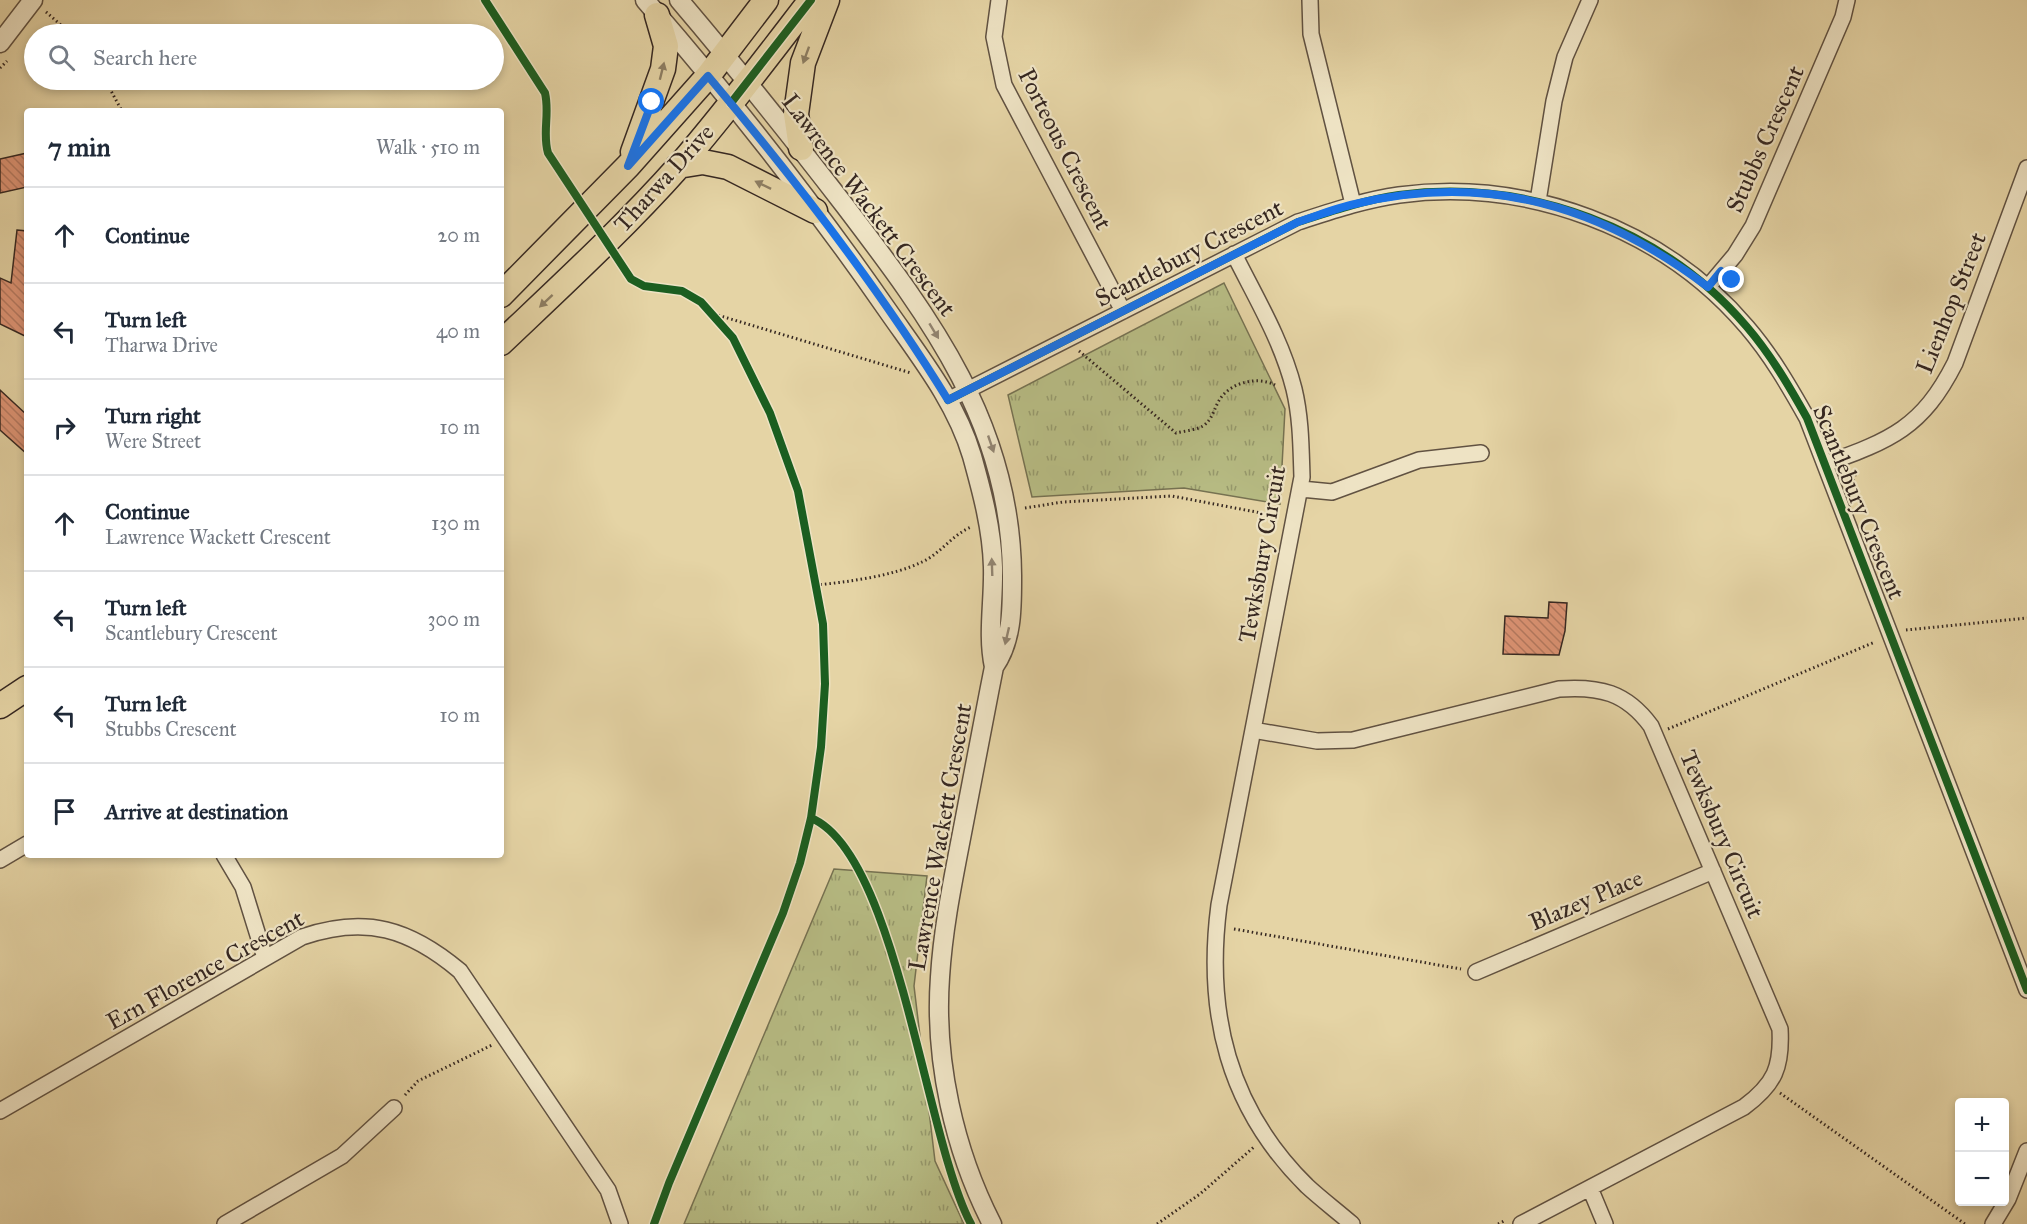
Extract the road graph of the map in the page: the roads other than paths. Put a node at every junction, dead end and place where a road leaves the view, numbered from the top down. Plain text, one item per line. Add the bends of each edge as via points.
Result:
1 (679, 0) edge
2 (766, 0) edge
3 (811, 0) edge
4 (827, 0) edge
5 (999, 0) edge
6 (1310, 0) edge
7 (1590, 0) edge
8 (1848, 0) edge
9 (39, 6) edge
10 (651, 7) edge
11 (0, 43) edge
12 (725, 54) junction
13 (708, 76) junction
14 (748, 83) junction
15 (731, 103) junction
16 (801, 148) junction
17 (628, 166) junction
18 (678, 166) junction
19 (2027, 168) edge
20 (1538, 201) junction
21 (1353, 204) junction
22 (815, 211) junction
23 (1234, 254) junction
24 (1708, 287) junction
25 (504, 292) edge
26 (1123, 311) junction
27 (504, 339) edge
28 (968, 390) junction
29 (948, 400) junction
30 (1481, 453) dead end
31 (1825, 464) junction
32 (1301, 489) junction
33 (994, 667) junction
34 (24, 690) edge
35 (0, 706) edge
36 (1253, 730) junction
37 (24, 846) edge
38 (226, 858) edge
39 (0, 860) edge
40 (1713, 870) junction
41 (265, 958) junction
42 (1476, 972) road end
43 (2027, 990) edge
44 (394, 1108) road end
45 (0, 1111) edge
46 (2027, 1152) edge
47 (1590, 1188) junction
48 (225, 1224) edge
49 (620, 1224) edge
50 (992, 1224) edge
51 (1352, 1224) edge
52 (1521, 1224) edge
53 (1605, 1224) edge
54 (1993, 1224) edge

1 - 12 street, Lawrence Wackett Crescent
2 - 12 main road, Tharwa Drive
3 - 14 main road, Tharwa Drive
4 -> 16 main road via 803,63 796,114
5 - 26 street, Porteous Crescent via 994,37 1004,85
6 - 21 street via 1311,34
7 - 20 street via 1565,57
8 - 24 street, Stubbs Crescent via 1753,226
9 - 11 street
10 - 13 street, Lawrence Wackett Crescent
17 -> 10 main road via 663,69 666,46
12 - 13 main road, Tharwa Drive
12 - 14 street, Lawrence Wackett Crescent
13 - 15 street, Lawrence Wackett Crescent
13 - 17 main road, Tharwa Drive
14 - 15 main road, Tharwa Drive
14 - 16 street, Lawrence Wackett Crescent
15 - 18 main road, Tharwa Drive
15 - 22 street, Lawrence Wackett Crescent
16 -> 28 street, Lawrence Wackett Crescent via 902,282
17 - 25 main road, Tharwa Drive
22 -> 18 main road via 728,167 703,162
18 -> 27 main road, Tharwa Drive via 588,261
19 - 31 street, Lienhop Street via 1955,363 1939,393 1903,430
20 - 21 street, Scantlebury Crescent via 1446,192 1399,195
20 - 24 street, Scantlebury Crescent via 1628,234
21 - 23 street, Scantlebury Crescent via 1298,222
22 - 29 street, Lawrence Wackett Crescent
23 - 26 street, Scantlebury Crescent
23 - 32 street, Tewksbury Circuit via 1281,346 1295,393 1301,436
24 - 31 street, Scantlebury Crescent via 1747,326 1780,370 1807,418
26 - 28 street, Scantlebury Crescent
28 - 29 street, Scantlebury Crescent
28 -> 33 street, Lawrence Wackett Crescent via 998,466 1012,546 1008,638
33 -> 29 street, Lawrence Wackett Crescent via 990,646 993,567 988,523 971,453
30 - 32 street via 1419,460 1332,492
31 - 43 street, Scantlebury Crescent
32 - 36 street, Tewksbury Circuit
33 - 50 street, Lawrence Wackett Crescent via 947,912 939,1010 945,1076 958,1139
34 - 35 main road
36 - 40 street, Tewksbury Circuit via 1317,741 1353,740 1559,689 1585,687 1623,699 1643,716
36 - 51 street, Tewksbury Circuit via 1213,948 1225,1050 1268,1140 1307,1186
37 - 39 street
38 - 41 street via 243,887
40 - 42 street, Blazey Place
40 - 47 street, Tewksbury Circuit via 1780,1029 1781,1052 1775,1074 1763,1093 1744,1107
41 - 45 street, Ern Florence Crescent
41 - 49 street, Ern Florence Crescent via 318,932 352,927 403,934 433,949 471,984 608,1190
44 - 48 street via 342,1156
46 - 54 street
47 - 52 street, Tewksbury Circuit
47 - 53 street

